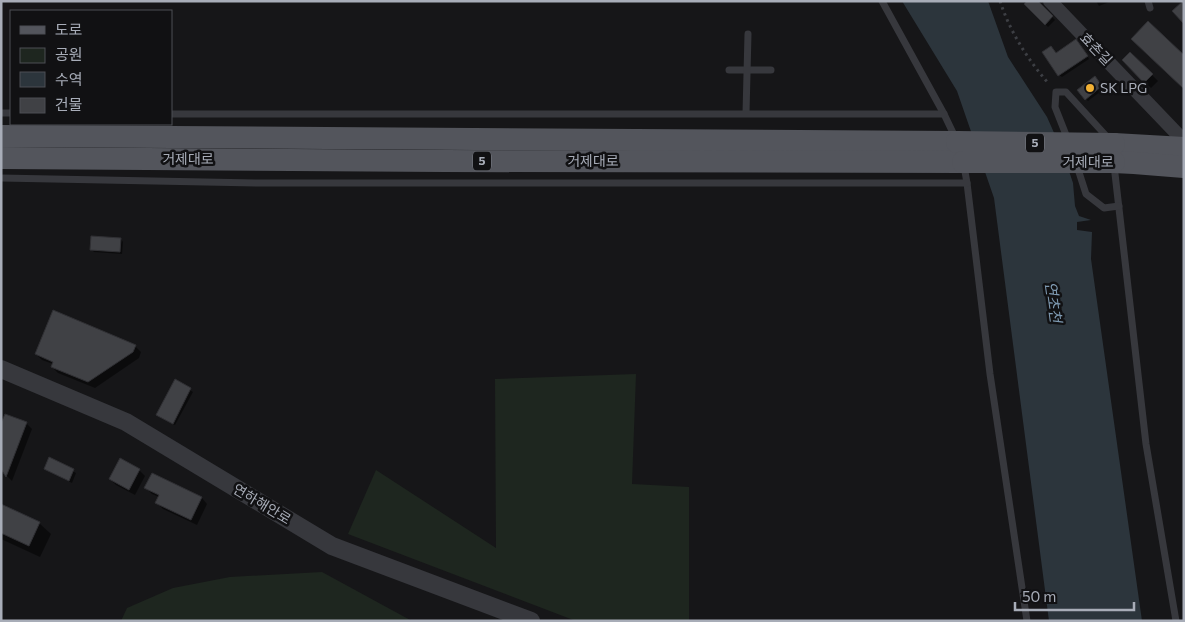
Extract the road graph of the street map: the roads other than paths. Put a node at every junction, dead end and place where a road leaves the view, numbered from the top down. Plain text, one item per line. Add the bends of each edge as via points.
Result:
1 (882, 1) edge
2 (1050, 1) edge
3 (748, 34) dead end
4 (729, 70) dead end
5 (747, 70) junction
6 (771, 70) dead end
7 (746, 113) junction
8 (172, 114) edge
9 (944, 114) junction
10 (1166, 122) junction
11 (1184, 126) edge
12 (1, 136) edge
13 (1184, 141) edge
14 (1184, 148) edge
15 (1114, 153) junction
16 (1, 158) edge
17 (962, 162) junction
18 (1184, 167) edge
19 (1, 178) edge
20 (1119, 206) junction
21 (1, 369) edge
22 (531, 621) edge
23 (1027, 621) edge
24 (1176, 621) edge

1 - 9 lane
2 - 10 street, 효촌길
3 - 5 lane
4 - 5 lane
5 - 6 lane
5 - 7 lane
7 - 8 lane
7 - 9 lane
9 - 17 lane
10 - 11 street
10 - 13 street, 효촌길
12 - 17 main road, 거제대로 / 5
14 - 15 main road, 거제대로 / 5
15 - 17 main road, 거제대로 / 5, bridge
15 - 18 main road, 거제대로 / 5 via 1134,162
15 - 20 lane
15 - 20 lane via 1066,92 1056,92 1054,107 1086,194 1104,208
16 - 17 main road, 거제대로 / 5
17 - 19 lane via 268,183
17 - 23 lane
20 - 24 lane via 1146,444
21 - 22 street, 연하해안로 via 126,422 332,546

